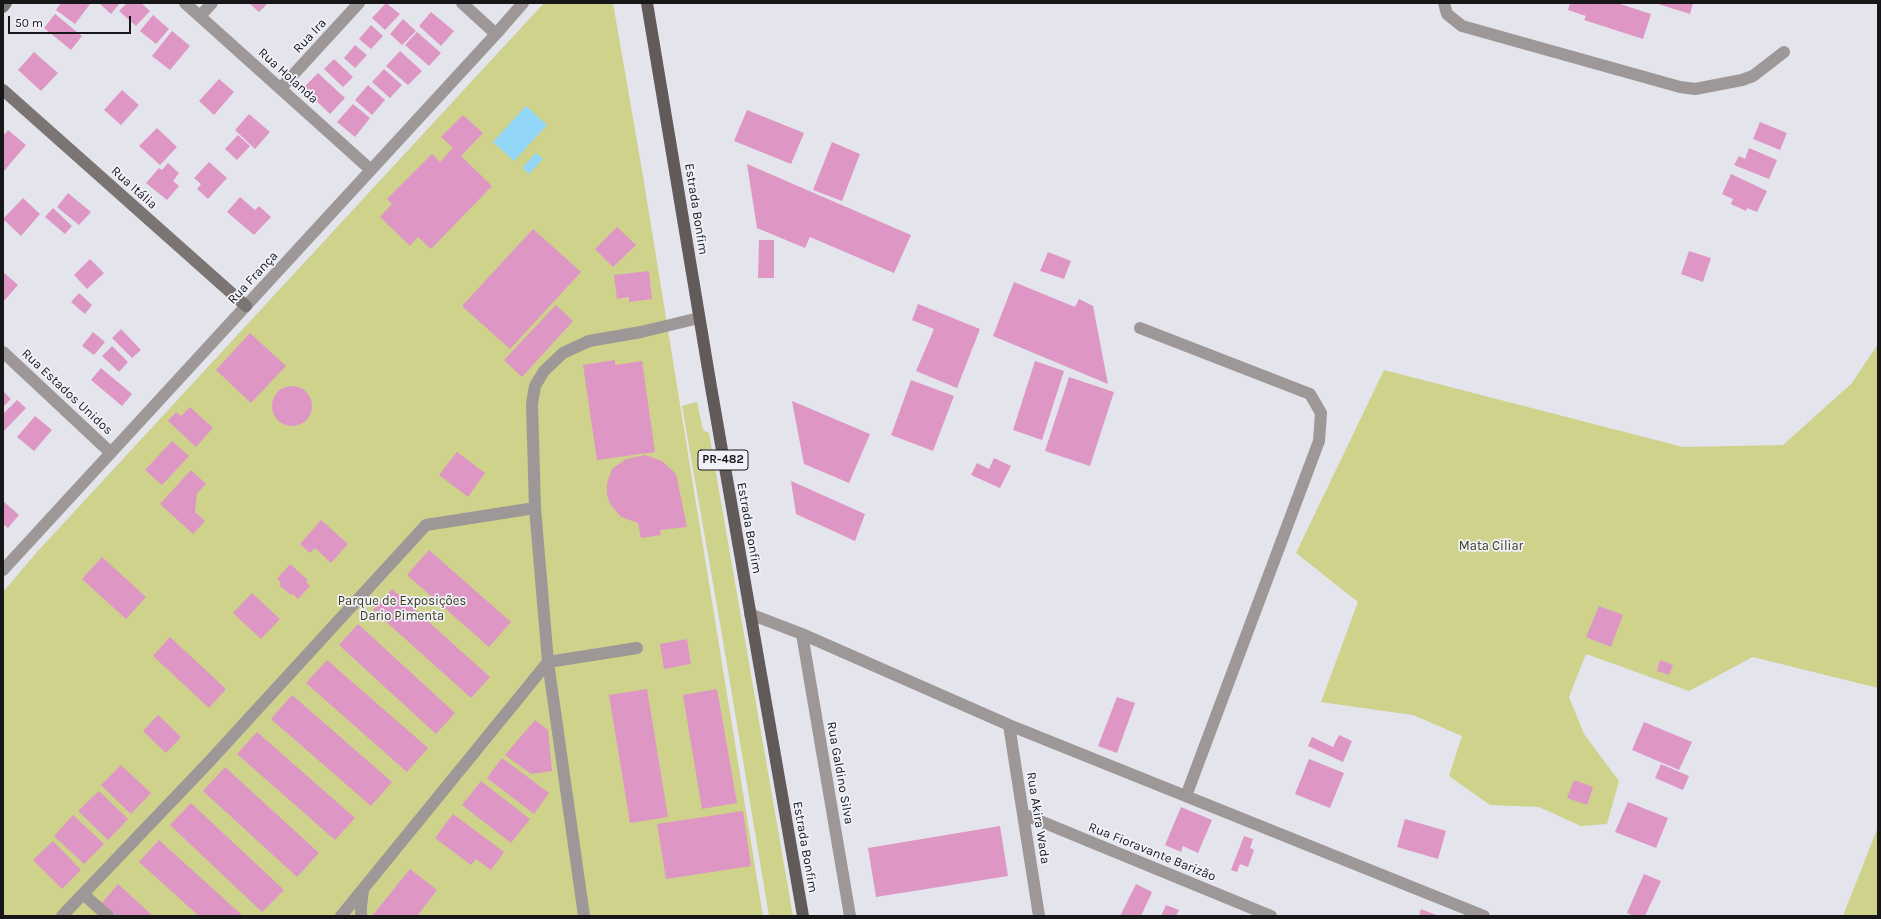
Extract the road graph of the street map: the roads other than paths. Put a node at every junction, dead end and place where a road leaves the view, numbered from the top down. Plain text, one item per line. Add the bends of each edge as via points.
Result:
1 (6, 3) edge
2 (185, 3) edge
3 (212, 3) edge
4 (359, 3) edge
5 (462, 3) edge
6 (523, 3) edge
7 (647, 3) edge
8 (1444, 3) edge
9 (3, 7) edge
10 (200, 16) junction
11 (496, 34) junction
12 (1784, 52) dead end
13 (281, 88) junction
14 (3, 90) edge
15 (371, 170) junction
16 (246, 306) junction
17 (699, 318) junction
18 (1140, 328) dead end
19 (3, 352) edge
20 (111, 453) junction
21 (535, 508) junction
22 (3, 570) edge
23 (750, 614) junction
24 (802, 634) junction
25 (637, 648) dead end
26 (548, 662) junction
27 (1009, 725) junction
28 (1186, 796) junction
29 (1023, 814) junction
30 (364, 887) junction
31 (83, 894) junction
32 (62, 916) edge
33 (108, 916) edge
34 (341, 916) edge
35 (361, 916) edge
36 (584, 916) edge
37 (803, 916) edge
38 (850, 916) edge
39 (1039, 916) edge
40 (1271, 916) edge
41 (1484, 916) edge

1 - 9 street
2 - 10 street, Rua Holanda
3 - 10 street
4 - 13 street, Rua Ira
5 - 11 street
6 - 11 street, Rua França
7 - 17 main road, Estrada Bonfim / PR-482
8 - 12 street via 1447,14 1462,26 1695,90 1753,76
10 - 13 street, Rua Holanda
11 - 15 street, Rua França
13 - 15 street, Rua Holanda
14 - 16 street, Rua Itália
15 - 16 street, Rua França
16 - 20 street, Rua França
17 - 21 street via 589,341 563,353 544,371 535,386 532,404
17 - 23 main road, Estrada Bonfim / PR-482
18 - 28 street via 1310,394 1321,413 1319,441
19 - 20 street, Rua Estados Unidos
20 - 22 street, Rua França
21 - 26 street
21 - 31 street via 426,525 208,763
23 - 24 street
23 - 37 main road, Estrada Bonfim / PR-482
24 - 27 street
24 - 38 street, Rua Galdino Silva
25 - 26 street
26 - 30 street
26 - 36 street
27 - 28 street
27 - 29 street, Rua Akira Wada
28 - 41 street
29 - 39 street, Rua Akira Wada
29 - 40 street, Rua Fioravante Barizão
30 - 34 street
30 - 35 street
31 - 32 street
31 - 33 street

